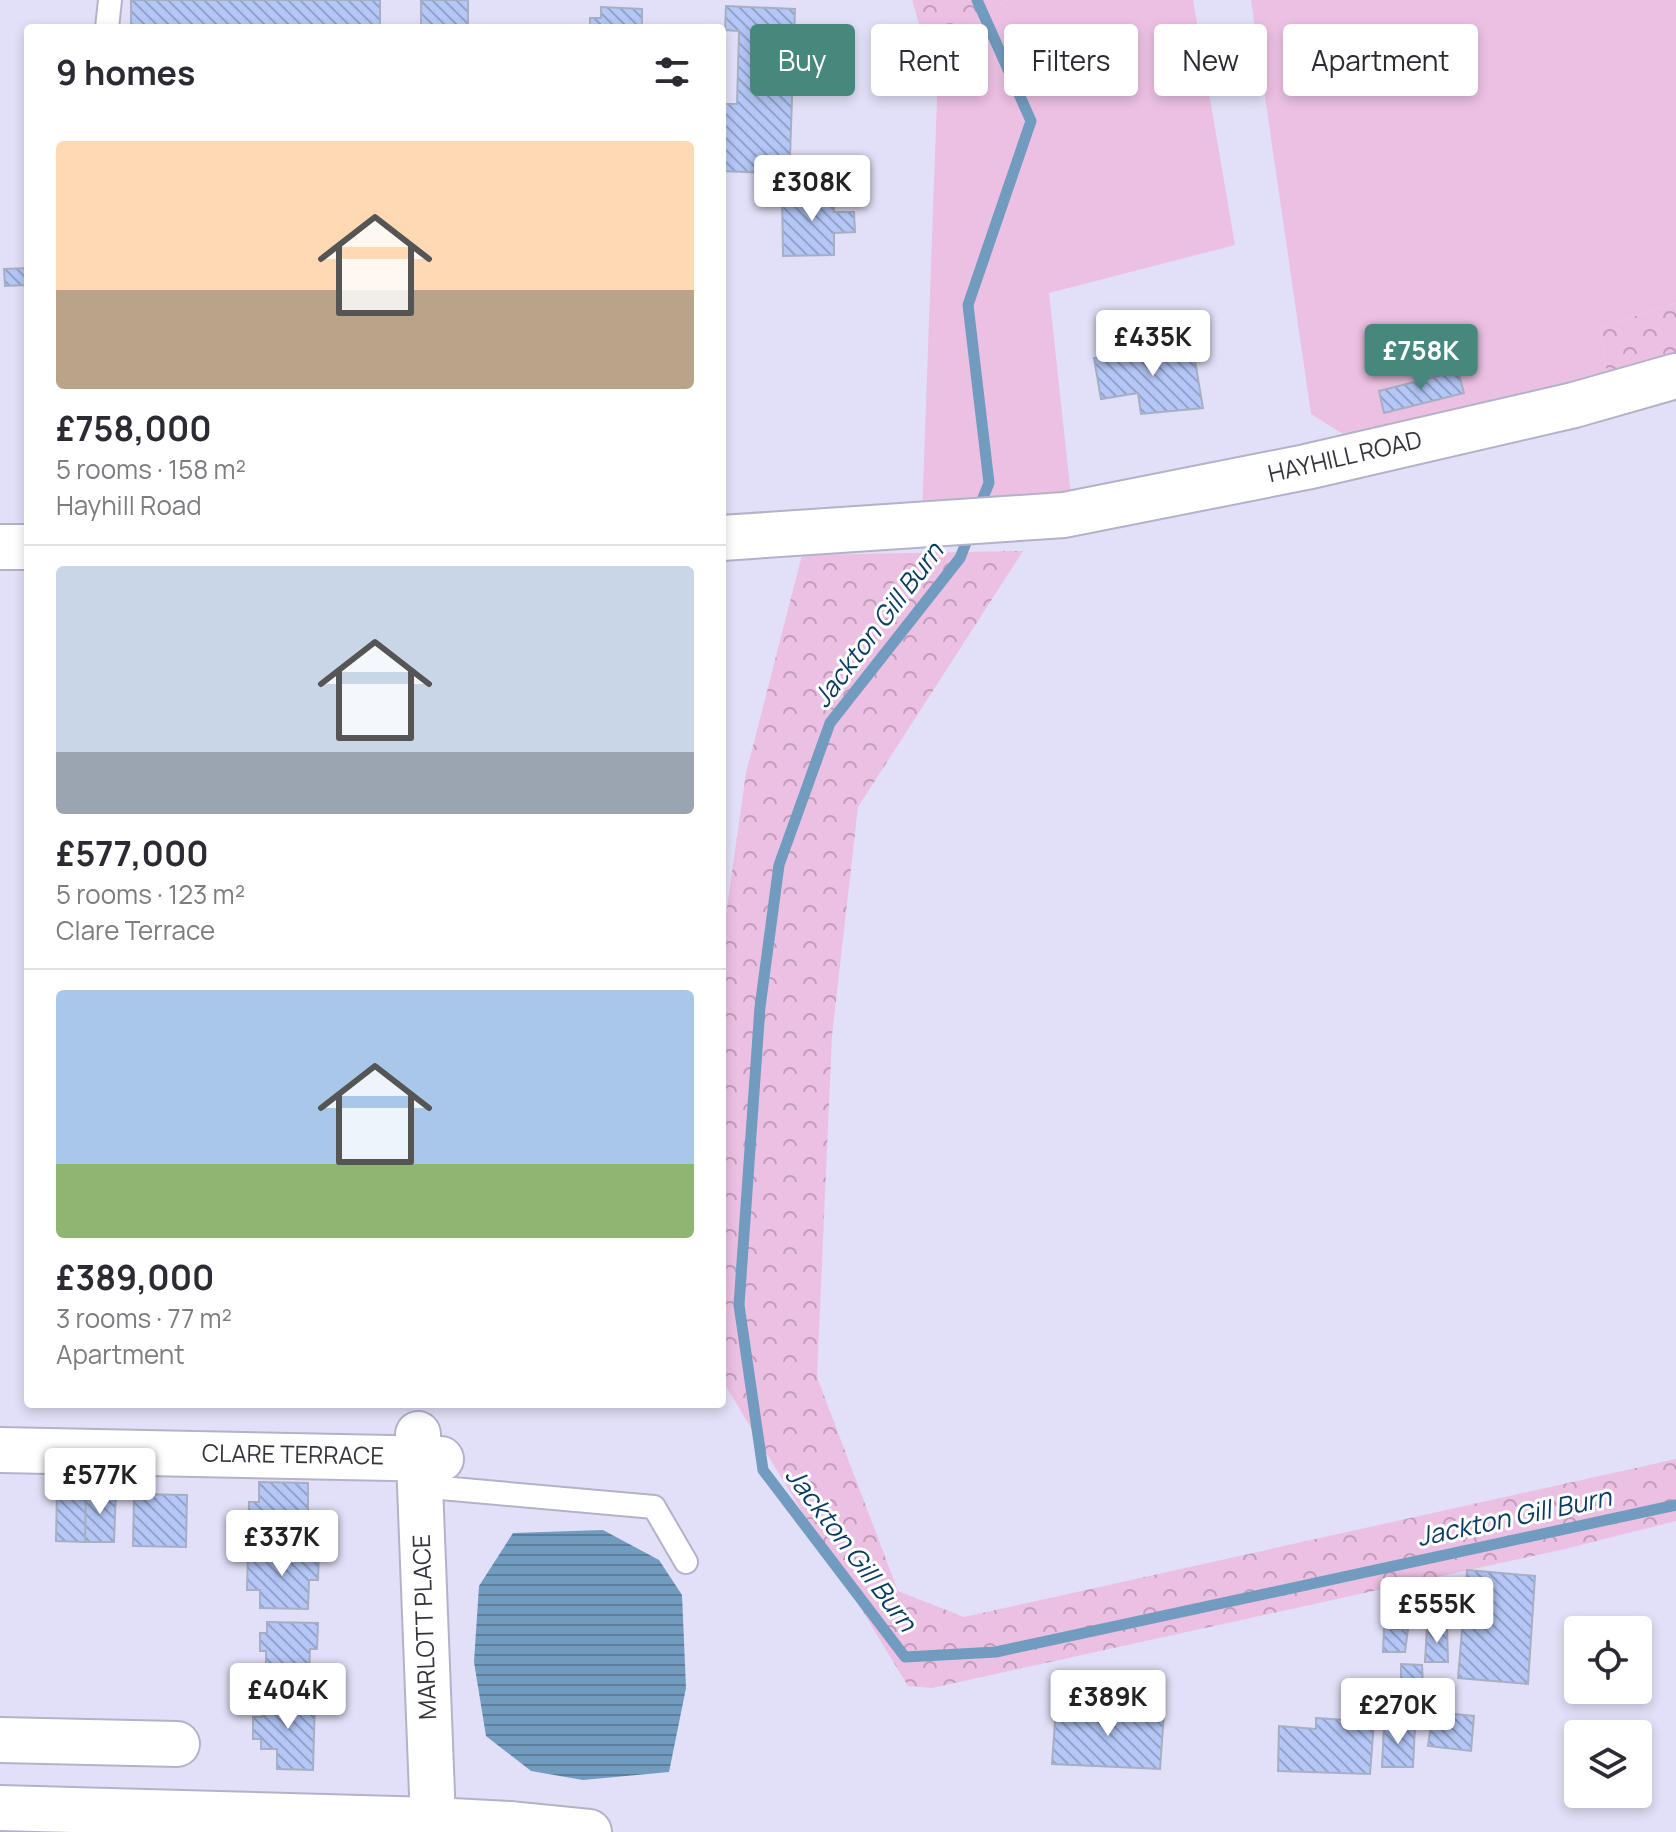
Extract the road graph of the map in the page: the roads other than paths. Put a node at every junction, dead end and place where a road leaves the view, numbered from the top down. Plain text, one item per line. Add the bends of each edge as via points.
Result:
1 (110, 0) edge
2 (107, 24) edge
3 (1676, 376) edge
4 (726, 538) edge
5 (0, 547) edge
6 (24, 547) edge
7 (0, 1450) edge
8 (424, 1459) junction
9 (686, 1562) dead end
10 (0, 1740) edge
11 (177, 1744) dead end
12 (0, 1808) edge
13 (433, 1820) junction
14 (589, 1832) edge

1 - 2 lane
3 - 4 street, HAYHILL ROAD via 1306,467 1064,515
5 - 6 street
7 - 8 street, CLARE TERRACE
8 - 9 lane via 654,1507
8 - 13 street, MARLOTT PLACE
10 - 11 street
12 - 13 street
13 - 14 street

